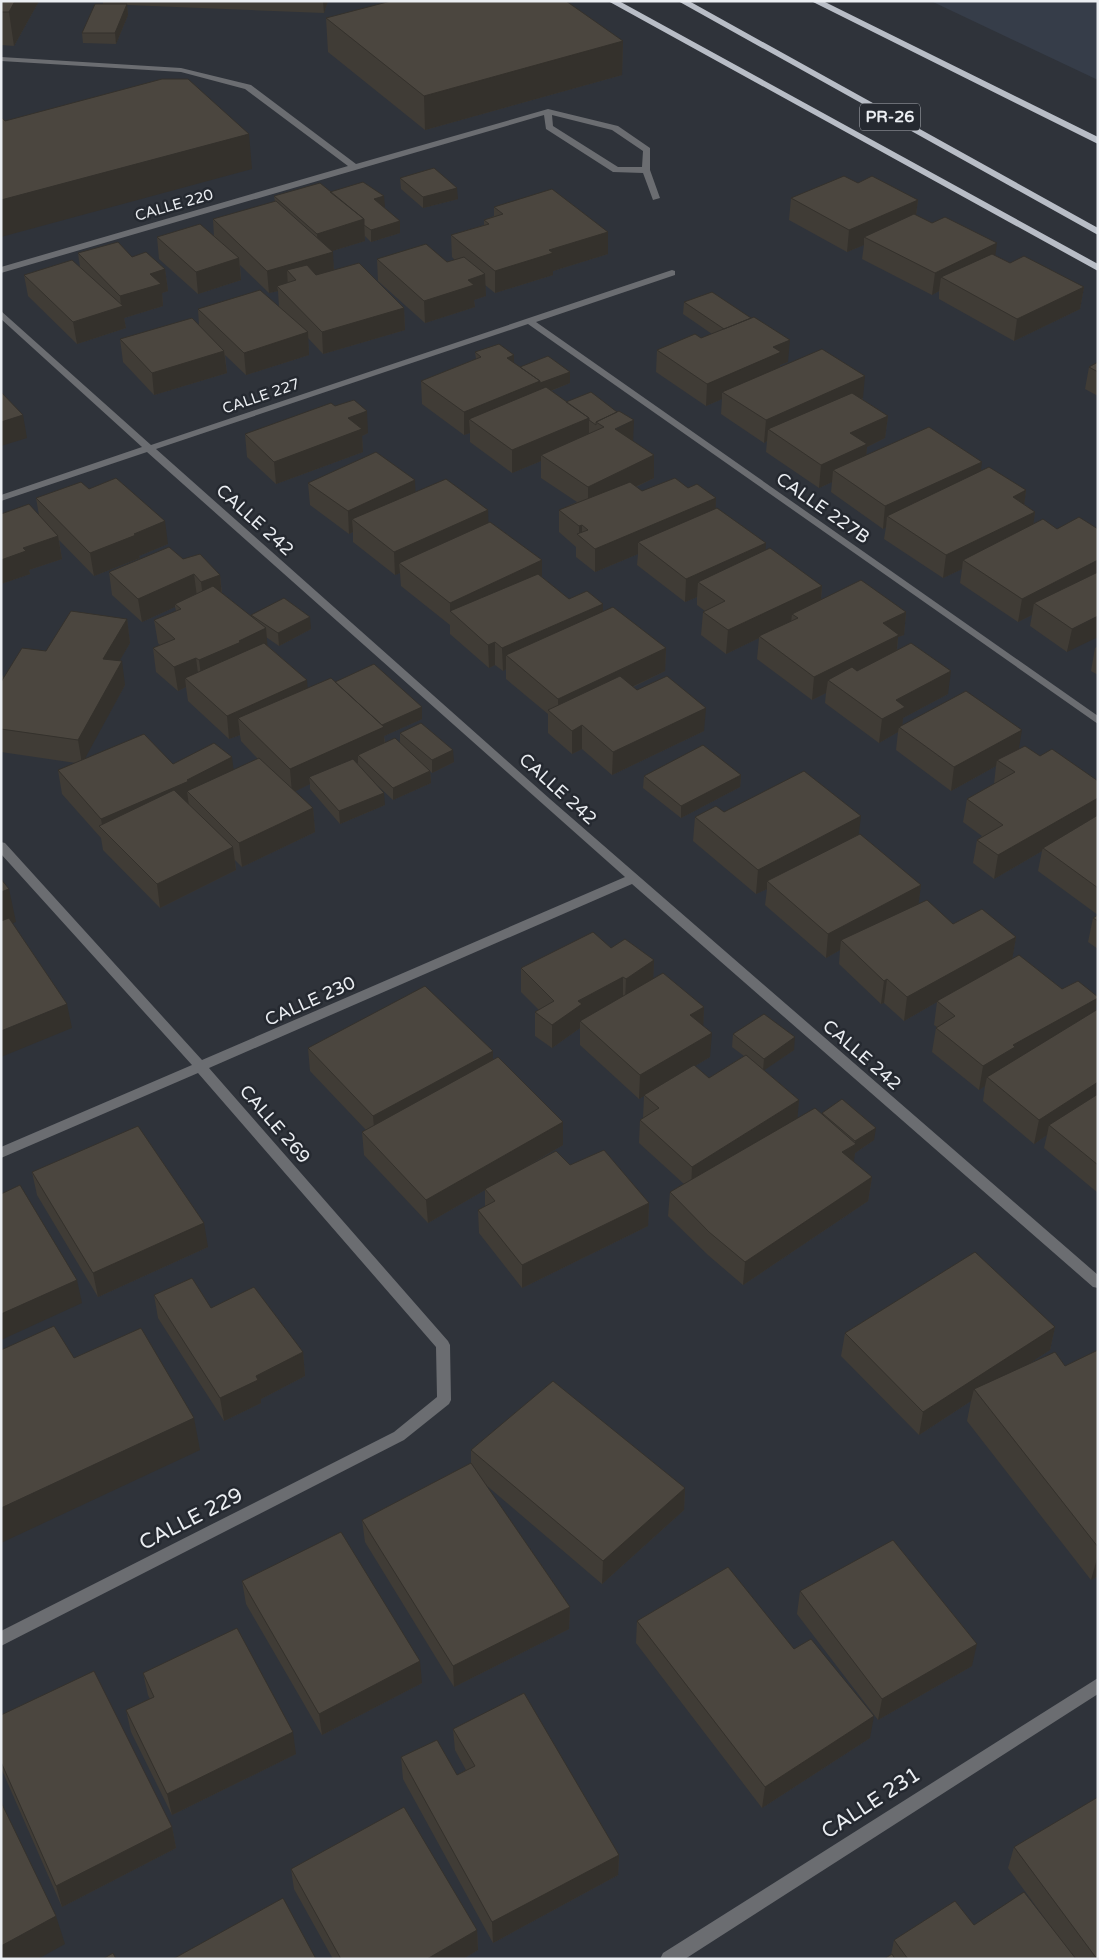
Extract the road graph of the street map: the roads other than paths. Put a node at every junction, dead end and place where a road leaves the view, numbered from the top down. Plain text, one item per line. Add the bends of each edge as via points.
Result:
1 (612, 1) edge
2 (682, 1) edge
3 (815, 1) edge
4 (1, 60) edge
5 (548, 111) junction
6 (1098, 141) edge
7 (354, 167) junction
8 (646, 170) junction
9 (656, 198) dead end
10 (1098, 232) edge
11 (1098, 268) edge
12 (1, 270) edge
13 (672, 273) dead end
14 (1, 314) edge
15 (530, 321) junction
16 (149, 449) junction
17 (1, 498) edge
18 (1098, 721) edge
19 (1, 846) edge
20 (632, 879) junction
21 (201, 1067) junction
22 (1, 1153) edge
23 (1098, 1283) edge
24 (400, 1436) joint
25 (1, 1639) edge
26 (1098, 1685) edge
27 (669, 1959) edge

1 - 11 highway
2 - 10 highway, PR-26
3 - 6 highway
4 - 7 street via 180,70 248,87
5 - 7 street, CALLE 220
5 - 8 street via 549,126 616,170
5 - 8 street via 615,128 647,150
7 - 12 street, CALLE 220
8 - 9 street
13 - 15 street, CALLE 227
14 - 16 street, CALLE 242
15 - 16 street, CALLE 227
15 - 18 street, CALLE 227B
16 - 17 street, CALLE 227
16 - 20 street, CALLE 242
19 - 21 street, CALLE 269
20 - 21 street, CALLE 230
20 - 23 street, CALLE 242
21 - 22 street, CALLE 230
21 - 24 street, CALLE 269 via 443,1345 444,1400
24 - 25 street, CALLE 229
26 - 27 street, CALLE 231

